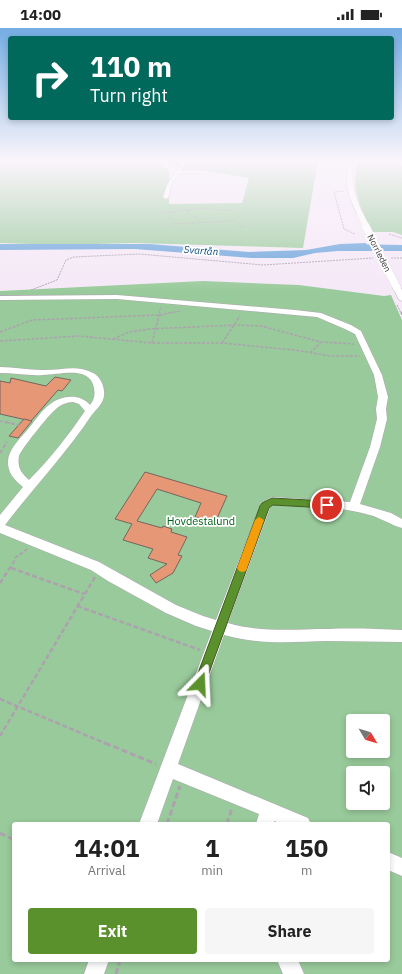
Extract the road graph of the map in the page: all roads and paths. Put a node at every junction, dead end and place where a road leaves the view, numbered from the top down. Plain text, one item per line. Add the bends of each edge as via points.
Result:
1 (337, 204) edge
2 (356, 204) edge
3 (188, 210) junction
4 (234, 211) dead end
5 (162, 214) dead end
6 (204, 221) junction
7 (171, 224) dead end
8 (244, 228) dead end
9 (355, 234) dead end
10 (389, 234) dead end
11 (402, 238) edge
12 (379, 258) dead end
13 (386, 258) dead end
14 (402, 258) edge
15 (0, 298) edge
16 (21, 298) junction
17 (402, 298) edge
18 (162, 300) junction
19 (191, 302) junction
20 (245, 308) junction
21 (160, 315) junction
22 (234, 325) junction
23 (156, 329) junction
24 (0, 332) edge
25 (113, 339) junction
26 (0, 341) edge
27 (321, 342) junction
28 (152, 343) junction
29 (222, 343) junction
30 (363, 344) junction
31 (310, 353) junction
32 (370, 355) junction
33 (1, 371) edge
34 (90, 411) junction
35 (0, 421) edge
36 (19, 425) dead end
37 (6, 442) dead end
38 (0, 453) edge
39 (29, 486) junction
40 (354, 506) junction
41 (0, 523) edge
42 (402, 524) edge
43 (0, 528) edge
44 (35, 542) junction
45 (11, 568) junction
46 (100, 569) junction
47 (0, 583) edge
48 (84, 594) junction
49 (78, 606) junction
50 (221, 627) junction
51 (402, 636) edge
52 (211, 654) junction
53 (0, 699) edge
54 (18, 706) junction
55 (0, 736) edge
56 (168, 769) junction
57 (184, 774) junction
58 (267, 817) edge
59 (149, 822) edge
60 (168, 822) edge
61 (292, 822) edge
62 (0, 833) edge
63 (12, 839) edge
64 (390, 862) edge
65 (402, 867) edge
66 (98, 962) edge
67 (119, 962) edge
68 (288, 962) edge
69 (94, 974) edge
70 (116, 974) edge
71 (294, 974) edge

1 - 9 path via 344,229
2 - 17 main road, Norrleden, bridge
3 - 4 path via 200,208
3 - 5 path
3 - 6 path via 192,216
6 - 7 path
6 - 8 path via 235,221
10 - 11 path
12 - 16 path via 274,265 139,254 80,256 66,260 57,280 28,292
13 - 14 path
15 - 16 street
16 - 18 street via 117,297
18 - 19 street
18 - 21 path
19 - 20 street
19 - 21 path via 188,308 177,313
20 - 22 path
20 - 30 street via 318,315 334,320 358,333
21 - 23 path
21 - 24 path via 32,320
22 - 23 path
22 - 27 path via 261,326
22 - 29 path
23 - 25 path via 129,332
23 - 28 path
25 - 26 path via 79,336
25 - 28 path
27 - 30 path
27 - 31 path
28 - 29 path
29 - 31 path
30 - 32 street
31 - 32 path via 342,357
32 - 40 street via 383,397 382,419
33 - 34 street via 83,371 97,380 100,387 97,403
34 - 39 street via 49,466
34 - 39 street via 80,400 67,399 58,402 14,453 16,475
35 - 36 path
37 - 38 path
39 - 41 street
40 - 42 street
40 - 50 street via 269,502 265,506
43 - 44 street
44 - 45 path via 15,558
44 - 46 street
45 - 47 path
45 - 48 path
46 - 48 path
46 - 50 street via 171,609 201,622
48 - 49 path
49 - 52 path
49 - 54 path
50 - 51 street via 244,634 276,637
50 - 52 street
52 - 56 street
53 - 54 path
54 - 55 path
54 - 56 path
56 - 57 street
56 - 59 street
57 - 58 street
57 - 60 path
58 - 61 street
62 - 63 path
64 - 65 street
66 - 69 street
67 - 70 path
68 - 71 street

